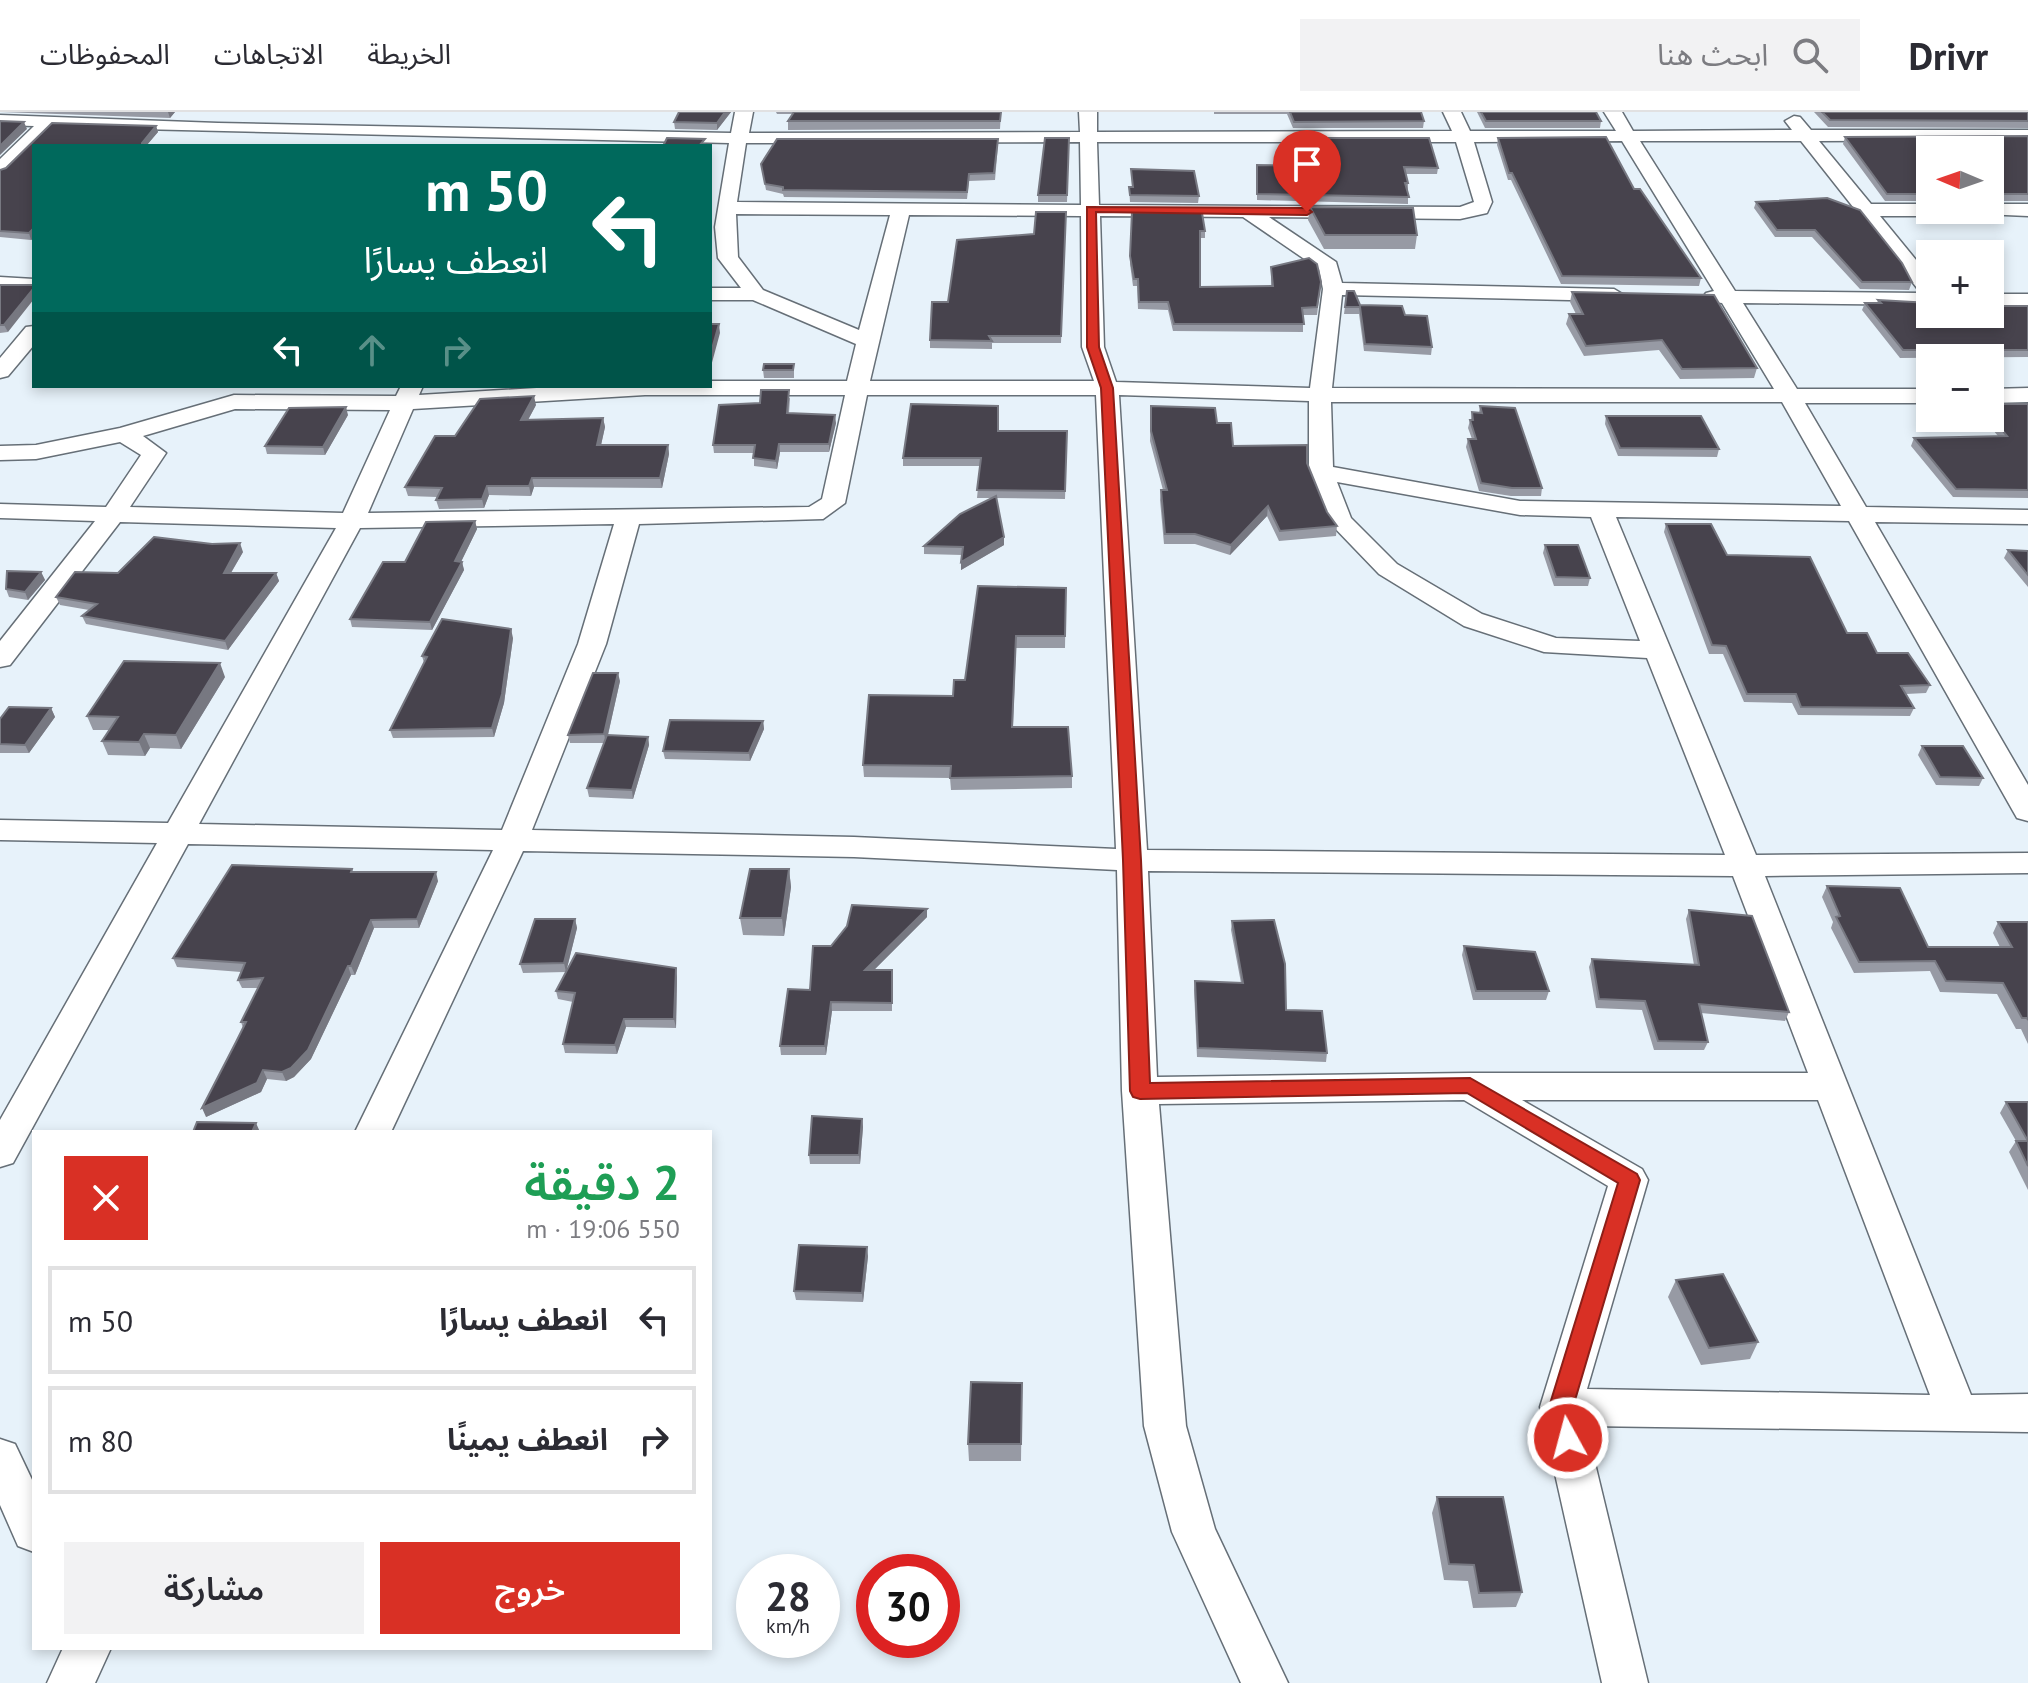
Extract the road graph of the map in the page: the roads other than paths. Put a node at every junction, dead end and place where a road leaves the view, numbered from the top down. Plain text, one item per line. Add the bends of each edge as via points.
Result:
1 (567, 112) edge
2 (744, 112) edge
3 (1452, 112) edge
4 (1613, 112) edge
5 (1787, 112) edge
6 (0, 120) edge
7 (215, 120) edge
8 (49, 121) junction
9 (1089, 125) edge
10 (1802, 134) junction
11 (2028, 135) edge
12 (1626, 137) junction
13 (741, 138) junction
14 (1464, 138) junction
15 (554, 140) edge
16 (208, 144) edge
17 (0, 169) edge
18 (712, 181) edge
19 (730, 181) junction
20 (728, 208) junction
21 (901, 209) junction
22 (1091, 209) junction
23 (1864, 210) junction
24 (1916, 210) edge
25 (2004, 210) edge
26 (2028, 210) edge
27 (1246, 211) junction
28 (1916, 273) edge
29 (0, 283) edge
30 (32, 285) edge
31 (1333, 289) junction
32 (712, 294) edge
33 (756, 294) junction
34 (1633, 295) edge
35 (1696, 296) edge
36 (1728, 297) junction
37 (1916, 299) edge
38 (2004, 300) edge
39 (2028, 300) edge
40 (32, 334) edge
41 (867, 341) junction
42 (0, 371) edge
43 (857, 388) junction
44 (1107, 388) junction
45 (408, 394) edge
46 (1320, 395) junction
47 (2028, 395) edge
48 (1790, 396) junction
49 (1916, 396) edge
50 (2004, 396) edge
51 (124, 434) junction
52 (0, 453) edge
53 (1321, 472) junction
54 (1601, 510) junction
55 (0, 511) edge
56 (1857, 513) junction
57 (113, 514) junction
58 (629, 517) junction
59 (2028, 517) edge
60 (352, 521) junction
61 (1658, 650) junction
62 (0, 659) edge
63 (2028, 811) edge
64 (0, 830) edge
65 (177, 832) junction
66 (512, 842) junction
67 (1132, 860) junction
68 (2028, 863) edge
69 (1745, 866) junction
70 (1470, 1086) junction
71 (1832, 1087) junction
72 (1140, 1091) junction
73 (374, 1130) edge
74 (0, 1153) edge
75 (1561, 1407) junction
76 (2028, 1413) edge
77 (1958, 1414) junction
78 (0, 1458) edge
79 (32, 1527) edge
80 (87, 1650) edge
81 (70, 1683) edge
82 (1265, 1683) edge
83 (1625, 1683) edge

1 - 15 street
2 - 13 street
3 - 14 street
4 - 12 street
5 - 10 street
6 - 8 street
7 - 8 street
7 - 15 street
7 - 16 street
8 - 17 street
9 - 13 street
9 - 14 street
9 - 22 street
10 - 11 street
10 - 12 street
10 - 23 street
12 - 14 street
12 - 36 street
13 - 15 street
13 - 19 street
14 - 27 street via 1483,202 1480,209
18 - 19 street
19 - 20 street
20 - 21 street
20 - 33 street via 728,258
21 - 22 street
21 - 41 street
22 - 27 street
22 - 44 street via 1093,347
23 - 24 street
23 - 28 street
25 - 26 street
27 - 31 street via 1329,266
29 - 30 street
31 - 34 street
31 - 46 street
32 - 33 street
33 - 41 street
35 - 36 street
36 - 37 street
36 - 48 street
38 - 39 street
40 - 42 street
41 - 43 street
43 - 44 street
43 - 45 street
43 - 58 street via 833,503 826,509 814,514
44 - 46 street
44 - 67 street
45 - 51 street via 234,402
45 - 60 street
46 - 48 street
46 - 53 street
47 - 50 street
48 - 49 street
48 - 56 street
51 - 52 street via 36,452
51 - 57 street via 154,453
53 - 54 street via 1520,508
53 - 61 street via 1340,521 1388,569 1473,620 1554,646
54 - 56 street
54 - 61 street
55 - 57 street
56 - 59 street
56 - 63 street
57 - 60 street
57 - 62 street
58 - 60 street
58 - 66 street via 592,644
60 - 65 street
61 - 69 street
64 - 65 street
65 - 66 street
65 - 74 street
66 - 67 street via 854,847
66 - 73 street
67 - 69 street
67 - 72 street
68 - 69 street
69 - 71 street
70 - 71 street
70 - 72 street
70 - 75 street via 1629,1180
71 - 77 street
72 - 82 street via 1165,1426 1194,1532
75 - 77 street
75 - 83 street
76 - 77 street
78 - 79 street
80 - 81 street

